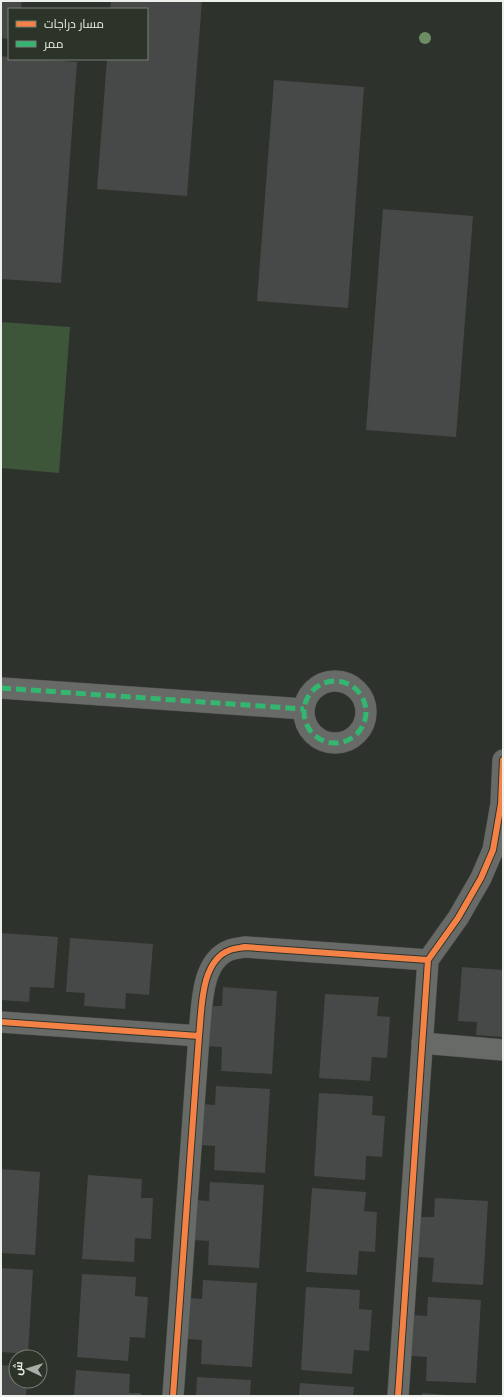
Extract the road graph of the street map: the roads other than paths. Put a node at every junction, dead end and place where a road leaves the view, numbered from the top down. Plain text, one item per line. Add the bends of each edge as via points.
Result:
1 (1, 688) edge
2 (304, 709) dead end
3 (503, 760) edge
4 (428, 960) junction
5 (1, 1022) edge
6 (199, 1036) junction
7 (422, 1043) junction
8 (503, 1050) edge
9 (173, 1396) edge
10 (398, 1396) edge

1 - 2 street
3 - 4 street via 501,804 493,850 481,878 458,918
4 - 6 street via 245,947 230,950 218,957 208,969
4 - 7 street
5 - 6 street
6 - 9 street
7 - 8 street
7 - 10 street

